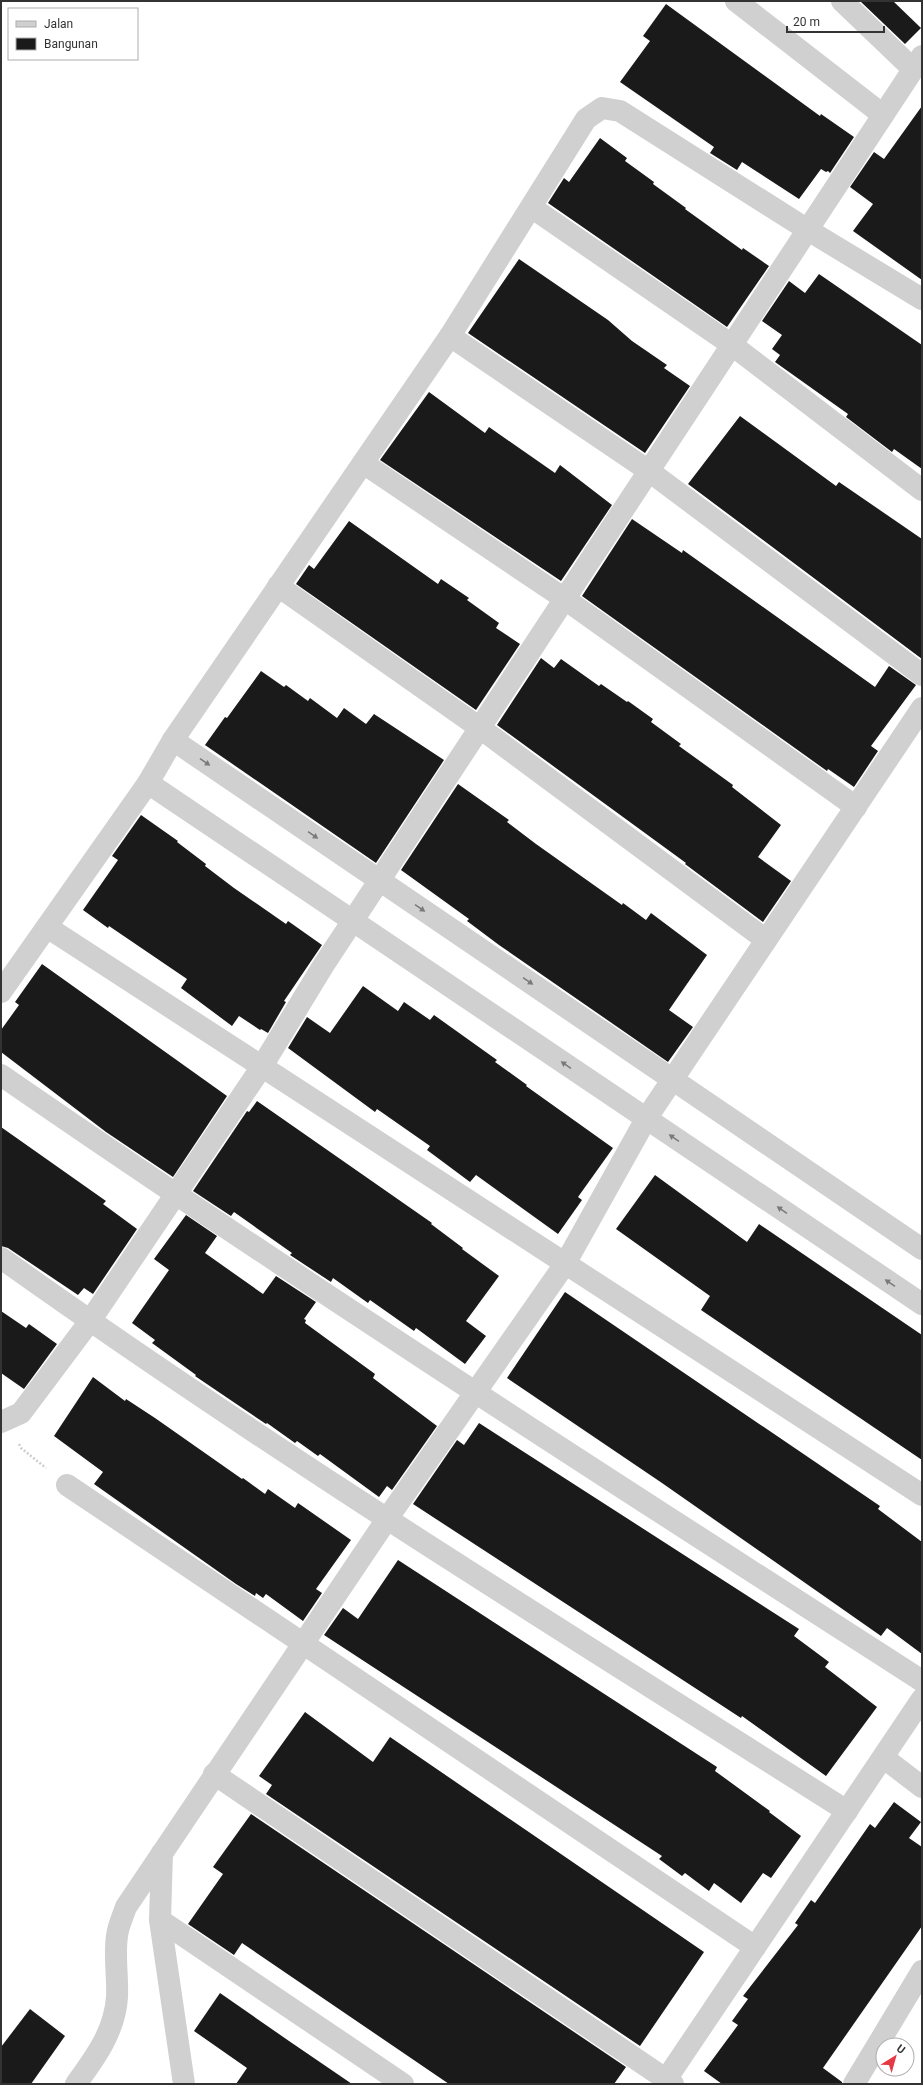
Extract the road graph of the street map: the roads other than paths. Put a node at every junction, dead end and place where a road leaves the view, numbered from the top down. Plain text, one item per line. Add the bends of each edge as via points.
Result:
1 (736, 1) edge
2 (842, 1) edge
3 (918, 63) edge
4 (883, 115) junction
5 (531, 207) junction
6 (808, 230) junction
7 (922, 300) edge
8 (450, 336) junction
9 (732, 345) junction
10 (363, 463) junction
11 (649, 471) junction
12 (922, 490) edge
13 (278, 586) junction
14 (565, 599) junction
15 (922, 675) edge
16 (922, 708) edge
17 (480, 728) junction
18 (173, 740) junction
19 (148, 783) junction
20 (856, 807) junction
21 (380, 880) junction
22 (353, 921) junction
23 (47, 927) junction
24 (766, 940) junction
25 (1, 992) edge
26 (261, 1068) junction
27 (1, 1074) edge
28 (673, 1079) junction
29 (646, 1119) junction
30 (175, 1195) junction
31 (922, 1249) edge
32 (1, 1258) edge
33 (565, 1264) junction
34 (922, 1304) edge
35 (90, 1321) junction
36 (474, 1393) junction
37 (13, 1417) edge
38 (67, 1485) road end
39 (922, 1495) edge
40 (387, 1520) junction
41 (304, 1644) junction
42 (922, 1681) edge
43 (922, 1699) edge
44 (884, 1758) junction
45 (214, 1774) junction
46 (922, 1787) edge
47 (847, 1811) junction
48 (162, 1853) junction
49 (160, 1920) junction
50 (755, 1947) junction
51 (922, 1971) edge
52 (668, 2082) edge
53 (76, 2084) edge
54 (184, 2084) edge
55 (402, 2084) edge
56 (854, 2084) edge

1 - 4 street
2 - 3 street
3 - 4 street
4 - 6 street
5 - 6 street via 586,119 602,108 620,111
5 - 8 street
5 - 9 street
6 - 7 street
6 - 9 street
8 - 10 street
8 - 11 street
9 - 11 street
9 - 12 street
10 - 13 street
10 - 14 street
11 - 14 street
11 - 15 street
13 - 17 street
13 - 18 street
14 - 17 street
14 - 20 street
16 - 20 street
17 - 21 street
17 - 24 street
18 - 19 street
18 -> 21 street
19 - 22 street
19 - 23 street
20 - 24 street
21 - 22 street
21 -> 28 street
22 - 26 street
29 -> 22 street
23 - 25 street
23 - 26 street
24 - 28 street
26 - 30 street
26 - 33 street
27 - 30 street
28 - 29 street
28 - 31 street
29 - 33 street
34 -> 29 street
30 - 35 street
30 - 36 street
32 - 35 street
33 - 36 street
33 - 39 street
35 - 37 street
35 - 40 street
36 - 40 street
36 - 42 street
38 - 41 street
40 - 41 street
40 - 47 street
41 - 45 street
41 - 50 street
43 - 44 street
44 - 46 street
44 - 47 street
45 - 48 street
45 - 52 street
47 - 50 street
48 - 49 street
48 - 53 street via 126,1907 117,1935 117,1998 112,2025 100,2051
49 - 54 street
49 - 55 street
50 - 52 street
51 - 56 street

